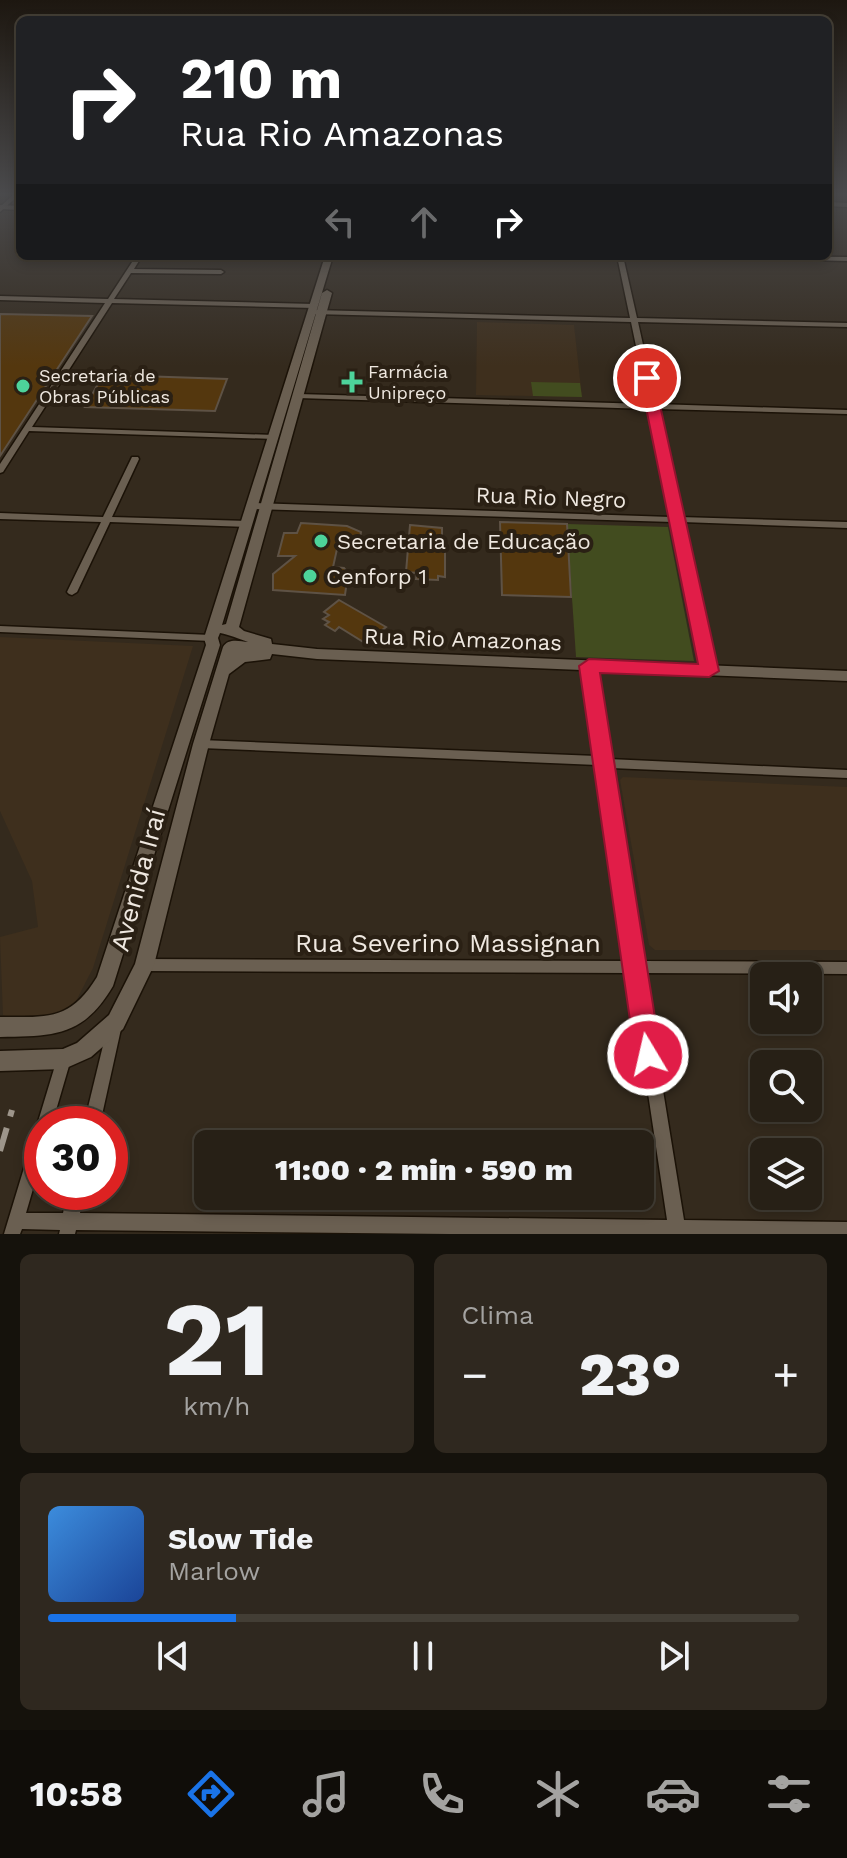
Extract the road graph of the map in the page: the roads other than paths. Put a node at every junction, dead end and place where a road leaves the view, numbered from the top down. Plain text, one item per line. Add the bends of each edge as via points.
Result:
1 (136, 260) edge
2 (328, 260) edge
3 (336, 260) edge
4 (621, 260) edge
5 (129, 271) junction
6 (221, 272) dead end
7 (0, 298) edge
8 (110, 301) junction
9 (316, 310) junction
10 (634, 321) junction
11 (847, 325) edge
12 (296, 389) junction
13 (653, 406) junction
14 (847, 412) edge
15 (27, 429) junction
16 (274, 437) junction
17 (135, 459) dead end
18 (0, 470) edge
19 (260, 507) junction
20 (0, 516) edge
21 (106, 519) junction
22 (676, 519) junction
23 (248, 524) junction
24 (847, 525) edge
25 (72, 592) dead end
26 (0, 629) edge
27 (225, 638) junction
28 (317, 654) junction
29 (589, 666) junction
30 (222, 671) junction
31 (709, 671) junction
32 (847, 676) edge
33 (201, 744) junction
34 (602, 762) junction
35 (847, 774) edge
36 (144, 965) junction
37 (634, 968) junction
38 (847, 968) edge
39 (116, 1022) junction
40 (0, 1027) edge
41 (64, 1059) junction
42 (0, 1061) edge
43 (50, 1106) edge
44 (96, 1106) edge
45 (24, 1191) edge
46 (13, 1227) edge
47 (68, 1228) edge
48 (677, 1228) junction
49 (847, 1230) edge

1 - 5 street
2 - 9 main road, Avenida Iraí
3 - 9 main road, Avenida Iraí
4 - 10 street
5 - 6 street
5 - 8 street
7 - 8 street
8 - 9 street
8 - 15 street
9 - 10 street
9 - 12 main road, Avenida Iraí
10 - 11 street
10 - 13 street
12 - 13 street
12 - 16 main road, Avenida Iraí
12 - 19 main road, Avenida Iraí
13 - 14 street
13 - 22 street
15 - 16 street
15 - 18 street
16 - 19 main road, Avenida Iraí
17 - 21 street
19 - 22 street, Rua Rio Negro
19 - 23 main road, Avenida Iraí
19 - 27 main road, Avenida Iraí
20 - 21 street
21 - 23 street
21 - 25 street
22 - 24 street, Rua Rio Negro
22 - 31 street
23 - 27 main road, Avenida Iraí
26 - 27 street
27 - 28 main road, Rua Rio Amazonas
27 - 30 main road, Avenida Iraí
27 - 40 main road, Avenida Iraí via 106,980 74,1019 58,1026
28 - 29 main road, Rua Rio Amazonas
28 - 30 main road via 241,657
29 - 31 main road, Rua Rio Amazonas
29 - 34 street
30 - 33 main road, Avenida Iraí
31 - 32 main road, Rua Rio Amazonas
33 - 34 street
33 - 36 main road, Avenida Iraí
34 - 35 street
34 - 37 street
36 - 37 street, Rua Severino Massignan
36 - 39 main road, Avenida Iraí
37 - 38 street, Rua Severino Massignan
37 - 48 street
39 - 41 main road via 84,1050
39 - 44 street, Avenida Iraí
41 - 42 main road
41 - 43 street
45 - 46 street
46 - 47 street
47 - 48 street
48 - 49 street

